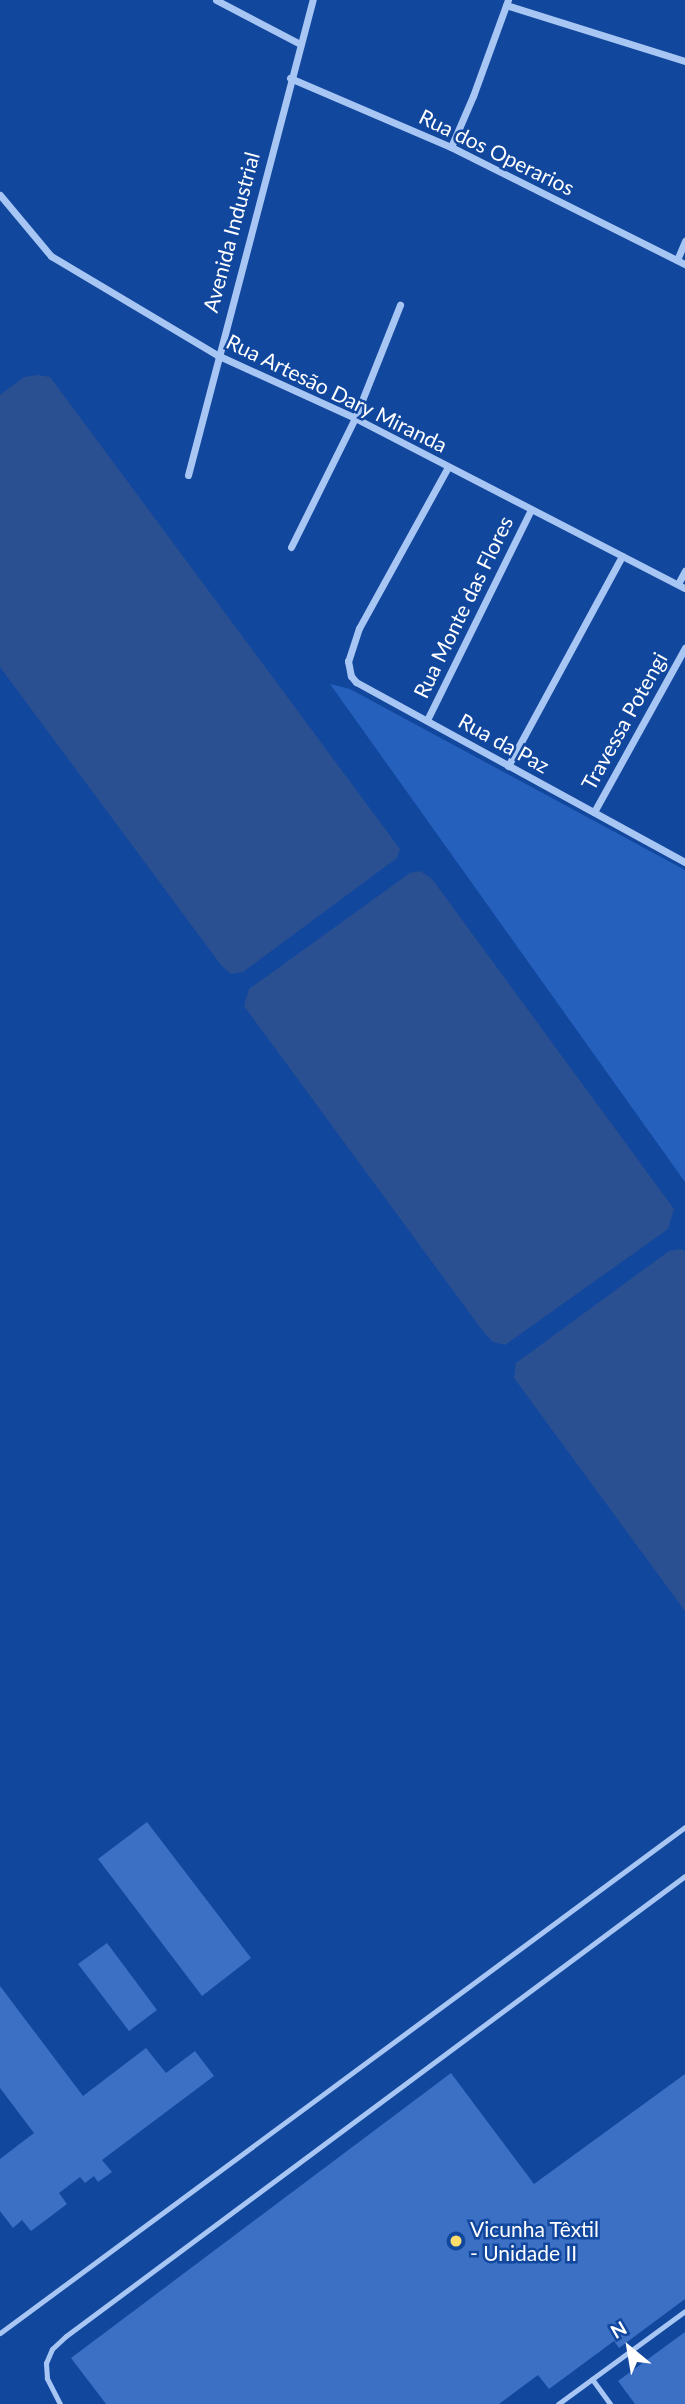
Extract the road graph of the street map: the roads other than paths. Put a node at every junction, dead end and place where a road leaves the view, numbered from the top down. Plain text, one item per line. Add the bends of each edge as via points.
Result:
1 (216, 0) edge
2 (313, 0) edge
3 (507, 2) edge
4 (300, 44) junction
5 (685, 61) edge
6 (290, 78) junction
7 (451, 146) junction
8 (0, 195) edge
9 (685, 241) edge
10 (681, 262) edge
11 (400, 306) dead end
12 (217, 355) junction
13 (355, 418) junction
14 (448, 467) junction
15 (188, 475) dead end
16 (531, 510) junction
17 (291, 547) dead end
18 (622, 556) junction
19 (685, 571) edge
20 (682, 586) edge
21 (685, 648) edge
22 (427, 720) junction
23 (508, 766) junction
24 (594, 812) junction
25 (684, 859) edge
26 (685, 1827) edge
27 (685, 1876) edge
28 (685, 2311) edge
29 (0, 2333) edge
30 (592, 2379) junction
31 (60, 2404) edge
32 (558, 2404) edge
33 (610, 2404) edge

1 - 4 street
2 - 4 street, Avenida Industrial
3 - 5 street
3 - 7 street
4 - 6 street, Avenida Industrial
6 - 7 street, Rua dos Operarios
6 - 12 street, Avenida Industrial
7 - 10 street, Rua dos Operarios
8 - 12 street, Rua Artesão Dary Miranda via 41,247 58,261
9 - 10 street
11 - 13 street
12 - 13 street, Rua Artesão Dary Miranda
12 - 15 street, Avenida Industrial
13 - 14 street, Rua Artesão Dary Miranda
13 - 17 street
14 - 16 street, Rua Artesão Dary Miranda
14 - 22 street, Rua da Paz via 359,628 348,661 356,682
16 - 18 street, Rua Artesão Dary Miranda
16 - 22 street, Rua Monte das Flores
18 - 20 street, Rua Artesão Dary Miranda
18 - 23 street
19 - 20 street
21 - 24 street, Travessa Potengi
22 - 23 street, Rua da Paz
23 - 24 street, Rua da Paz
24 - 25 street, Rua da Paz
26 - 29 lane
27 - 31 lane via 65,2336 52,2349 47,2363 47,2378
28 - 30 lane
30 - 32 lane
30 - 33 lane

